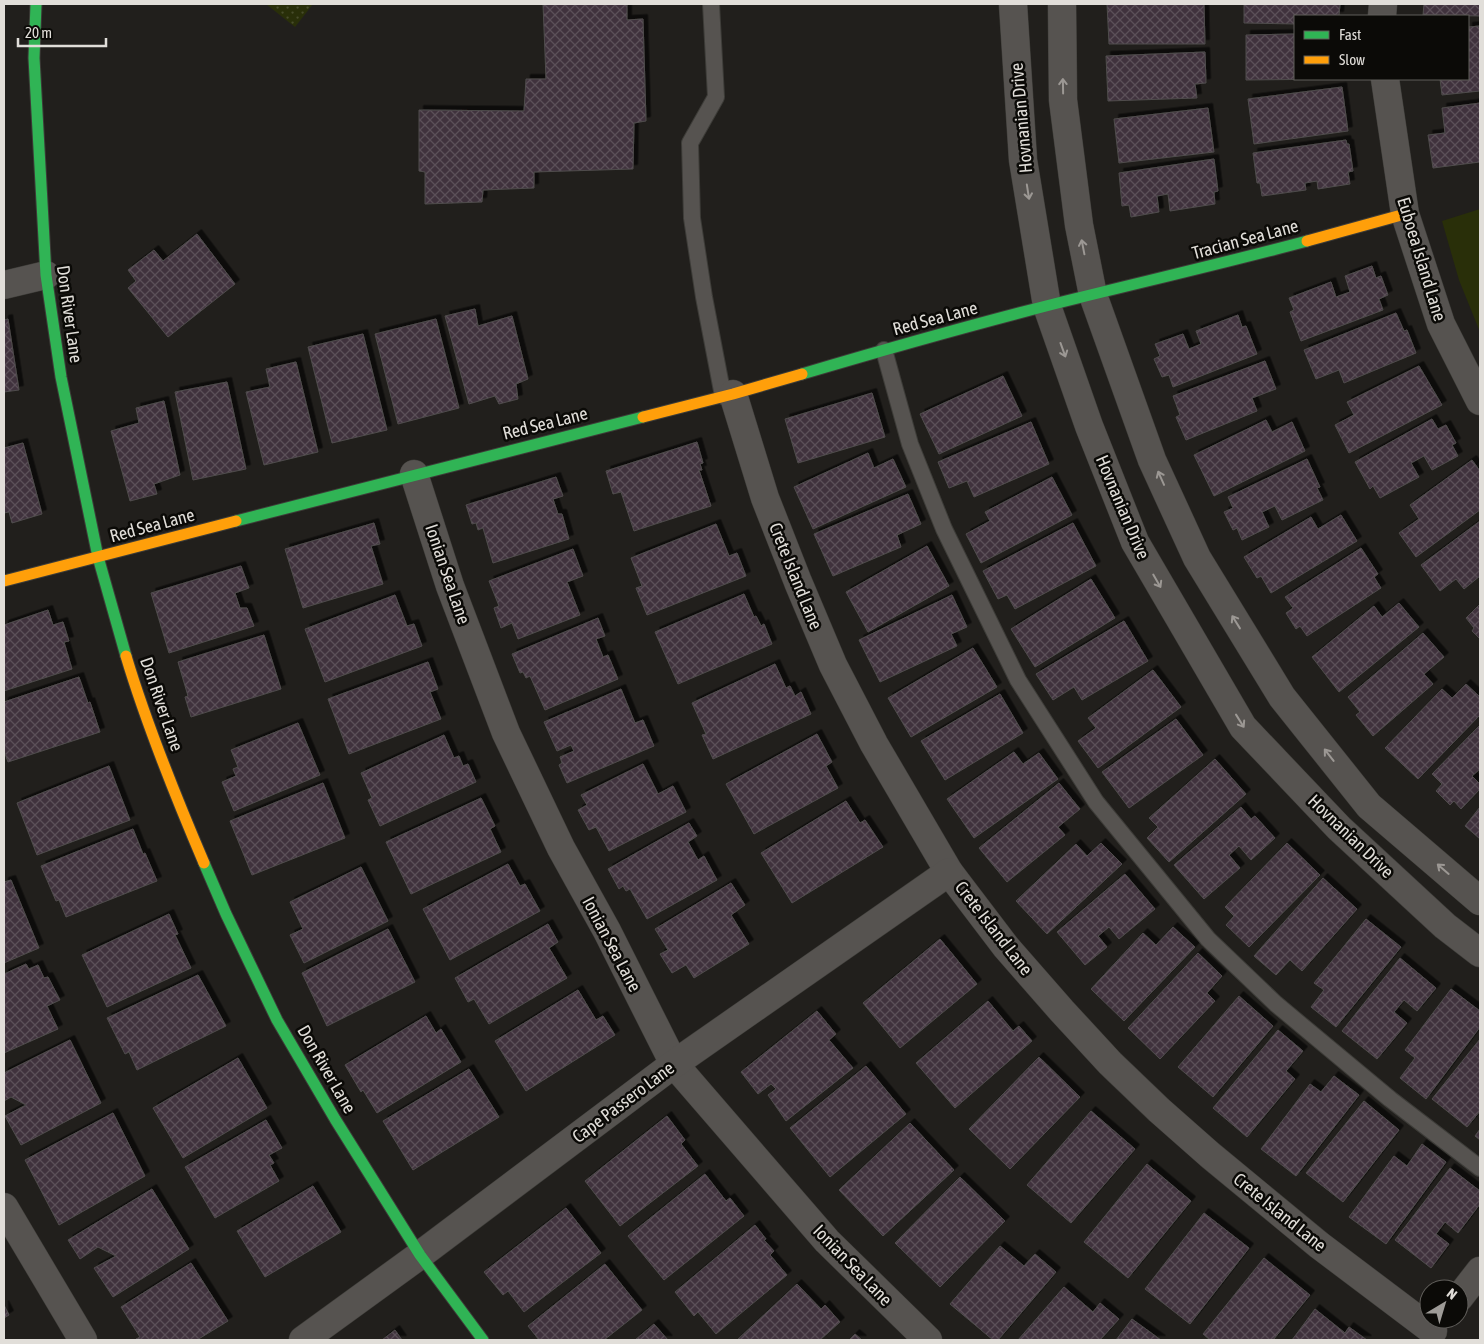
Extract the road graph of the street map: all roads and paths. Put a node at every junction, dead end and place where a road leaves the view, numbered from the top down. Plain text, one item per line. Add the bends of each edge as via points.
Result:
1 (36, 4) edge
2 (711, 4) edge
3 (1013, 4) edge
4 (1062, 4) edge
5 (1385, 80) edge
6 (1405, 214) junction
7 (46, 275) junction
8 (4, 285) edge
9 (1093, 295) junction
10 (1047, 306) junction
11 (884, 350) junction
12 (728, 395) junction
13 (1480, 401) edge
14 (414, 474) junction
15 (98, 557) junction
16 (4, 581) edge
17 (949, 872) junction
18 (1480, 901) edge
19 (1480, 953) edge
20 (674, 1064) junction
21 (1480, 1168) edge
22 (4, 1207) edge
23 (420, 1255) junction
24 (1480, 1271) edge
25 (1469, 1285) edge
26 (1434, 1330) edge
27 (83, 1340) edge
28 (303, 1340) edge
29 (483, 1340) edge
30 (928, 1340) edge

1 - 7 street, Don River Lane via 34,58
2 - 12 lane via 716,97 690,142 692,218 704,297
3 -> 10 street, Hovnanian Drive via 1023,160
9 -> 4 street, Hovnanian Drive via 1079,225 1064,100
5 - 6 street, Euboea Island Lane
6 - 9 street, Tracian Sea Lane
6 - 13 street, Euboea Island Lane via 1441,324
7 - 8 street
7 - 15 street, Don River Lane via 61,377
9 - 10 street, Red Sea Lane
18 -> 9 street, Hovnanian Drive via 1369,806 1282,696 1196,558 1152,460
10 - 11 street, Red Sea Lane
10 -> 19 street, Hovnanian Drive via 1089,426 1135,542 1242,726 1340,828 1446,926
11 - 12 street, Red Sea Lane
11 - 21 lane via 910,444 944,528 1018,680 1096,802 1208,940 1276,1004 1390,1099
12 - 14 street, Red Sea Lane
12 - 17 street, Crete Island Lane via 765,498 833,665 874,744
14 - 15 street, Red Sea Lane
14 - 20 street, Ionian Sea Lane via 450,586 506,734 561,848
15 - 16 street, Red Sea Lane
15 - 23 street, Don River Lane via 133,679 176,796 226,914 277,1020
17 - 20 street, Cape Passero Lane
17 - 26 street, Crete Island Lane via 1006,947 1062,1011 1159,1110 1320,1245
20 - 23 street, Cape Passero Lane
20 - 30 street, Ionian Sea Lane via 828,1241
22 - 27 street
23 - 28 street, Cape Passero Lane
23 - 29 street, Don River Lane
24 - 25 street

